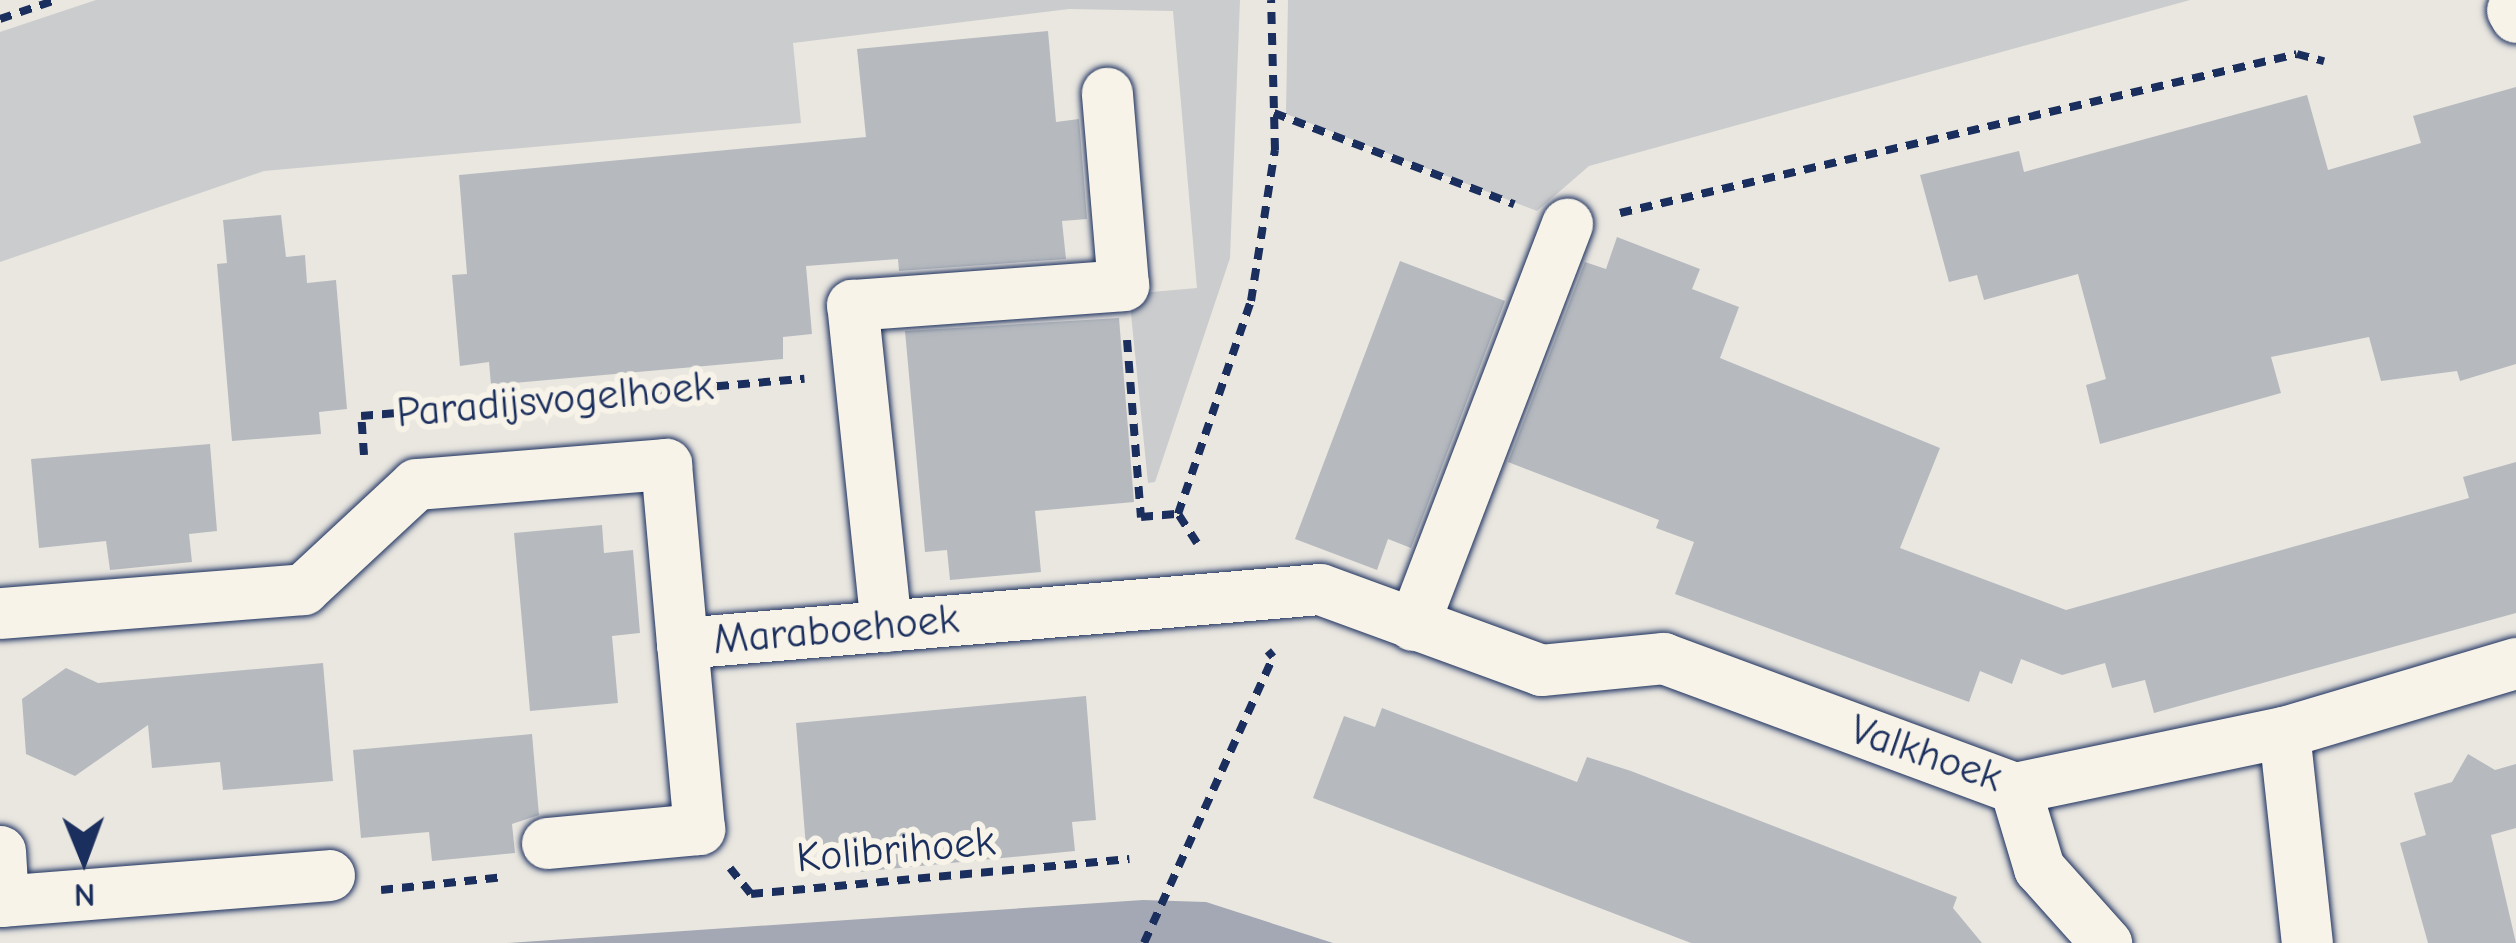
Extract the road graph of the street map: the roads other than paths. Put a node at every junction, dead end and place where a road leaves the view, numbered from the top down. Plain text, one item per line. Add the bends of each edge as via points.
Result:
1 (1107, 93) dead end
2 (1567, 224) road end
3 (1231, 595) joint
4 (0, 613) edge
5 (1413, 625) junction
6 (886, 626) junction
7 (682, 644) junction
8 (2516, 663) edge
9 (2284, 732) junction
10 (2015, 788) junction
11 (547, 843) road end
12 (329, 875) road end
13 (1, 884) edge
14 (2106, 943) edge
15 (2307, 943) edge

1 - 6 street via 1123,286 852,305
2 - 5 street
3 - 5 street, Valkhoek via 1320,589
3 - 6 street, Maraboehoek
4 - 7 street, Maraboehoek via 303,590 416,484 666,464
5 - 10 street, Valkhoek via 1540,670 1663,658
6 - 7 street, Maraboehoek
7 - 11 street via 699,829
8 - 9 street, Valkhoek
9 - 10 street, Valkhoek
9 - 15 street
10 - 14 street via 2039,868
12 - 13 street

